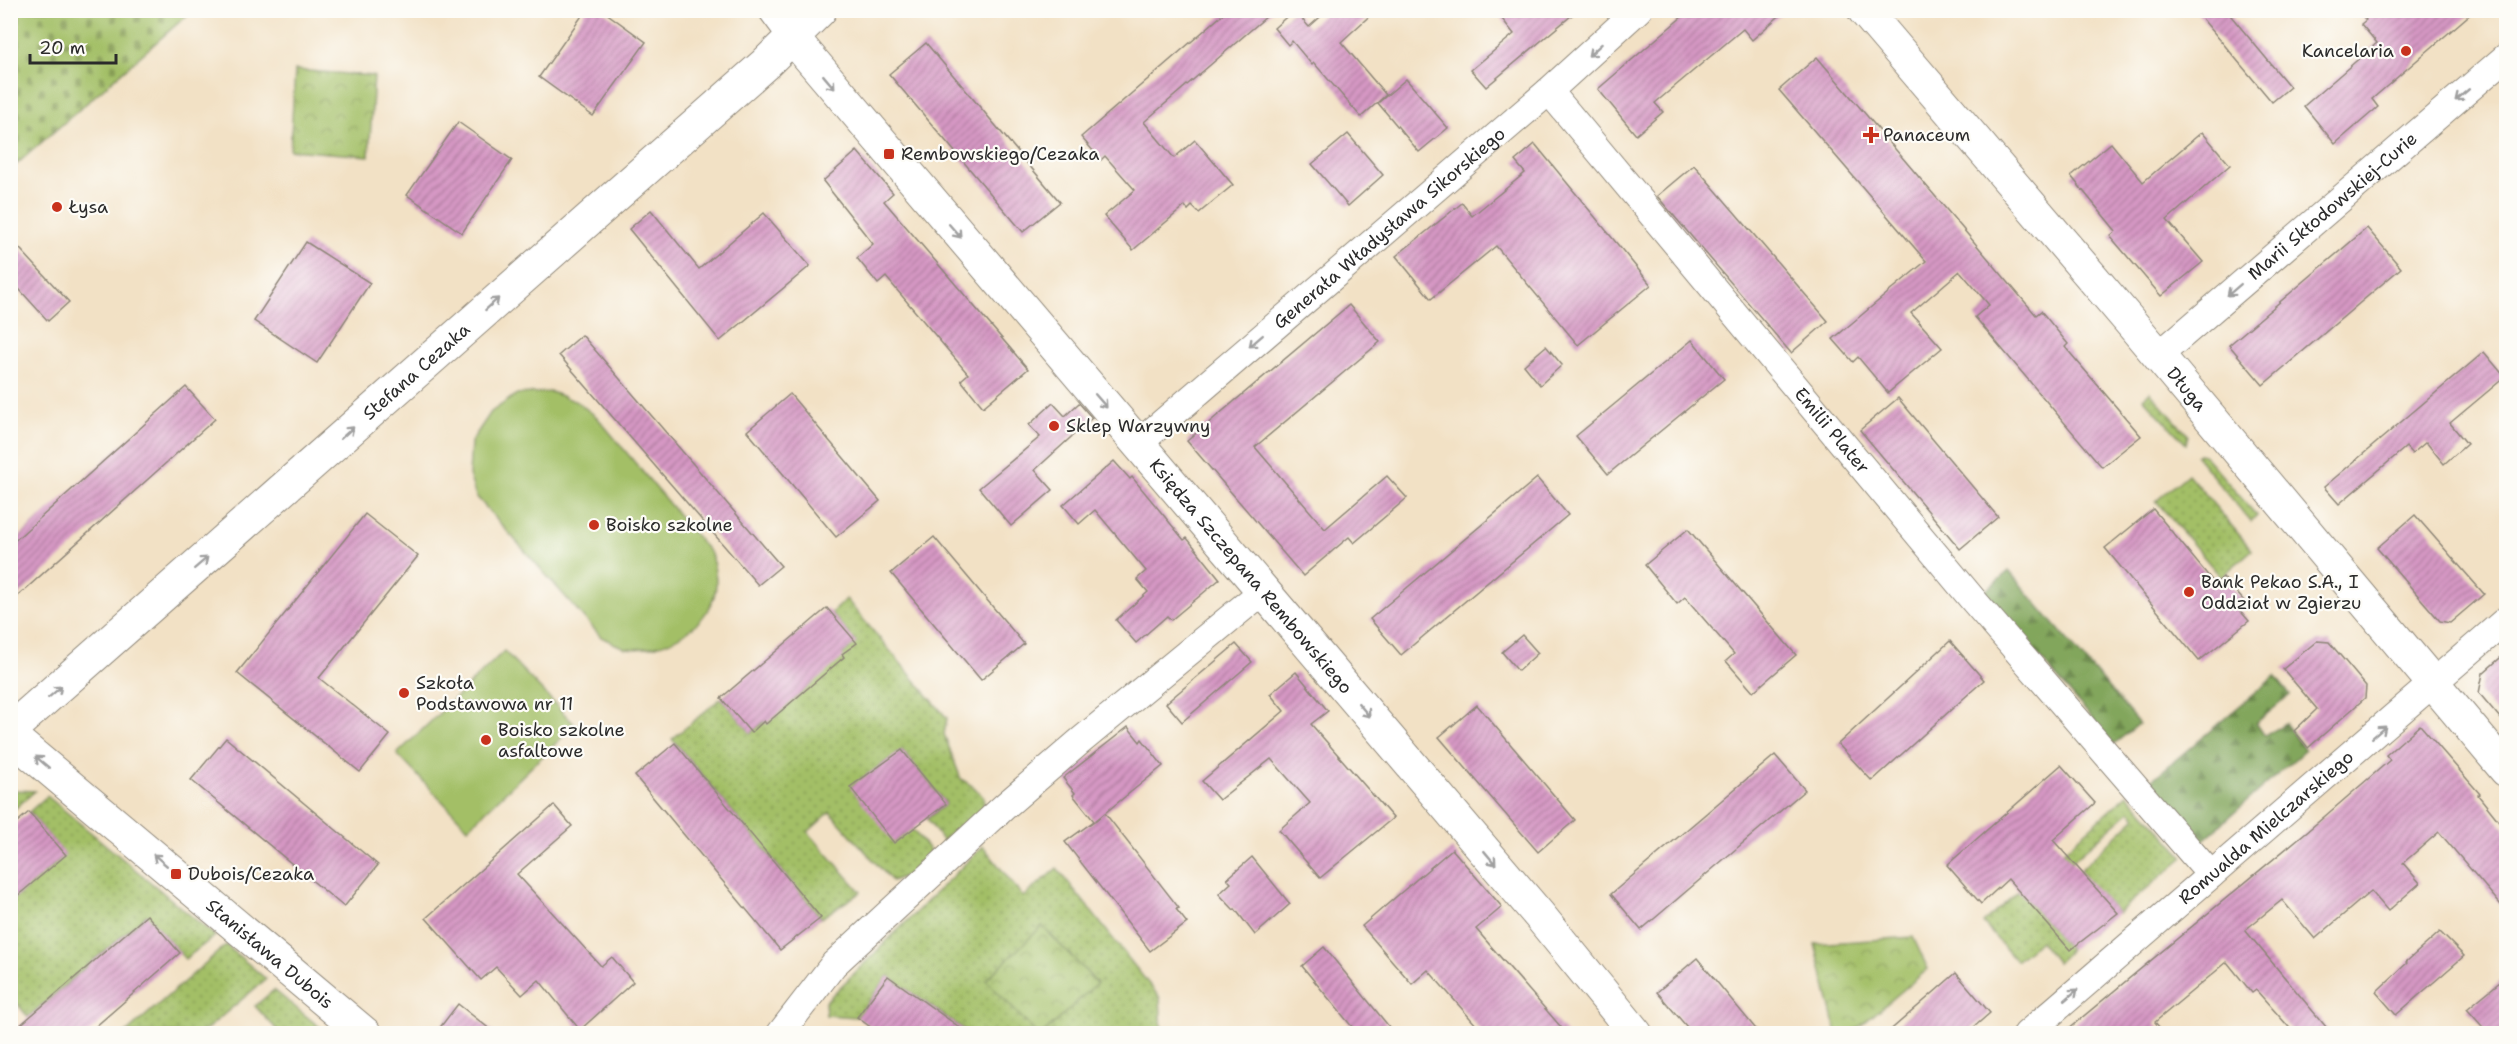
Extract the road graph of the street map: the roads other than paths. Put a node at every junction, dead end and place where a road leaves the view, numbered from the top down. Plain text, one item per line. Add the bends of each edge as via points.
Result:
1 (772, 10) edge
2 (820, 10) edge
3 (1638, 10) edge
4 (1864, 10) edge
5 (792, 37) junction
6 (2506, 57) edge
7 (1549, 91) junction
8 (2158, 356) junction
9 (1138, 443) junction
10 (1263, 591) junction
11 (2506, 620) edge
12 (2433, 684) junction
13 (10, 730) edge
14 (10, 735) edge
15 (2506, 770) edge
16 (2211, 875) junction
17 (365, 1034) edge
18 (780, 1034) edge
19 (1636, 1034) edge
20 (2027, 1034) edge

1 - 5 street, Księdza Szczepana Rembowskiego
2 - 5 street, Stefana Cezaka
3 -> 7 street, Generała Władysława Sikorskiego
4 - 8 street, Długa
5 -> 9 street, Księdza Szczepana Rembowskiego
13 -> 5 street, Stefana Cezaka
6 -> 8 street, Marii Skłodowskiej-Curie
7 -> 9 street, Generała Władysława Sikorskiego
7 - 16 street, Emilii Plater via 1832,433
8 - 12 street, Długa
9 - 10 street, Księdza Szczepana Rembowskiego
10 - 18 street via 1005,806 834,964
10 -> 19 street, Księdza Szczepana Rembowskiego
11 - 12 street, Romualda Mielczarskiego
12 - 15 street, Długa
16 -> 12 street, Romualda Mielczarskiego
17 -> 14 street, Stanisława Dubois
20 -> 16 street, Romualda Mielczarskiego

